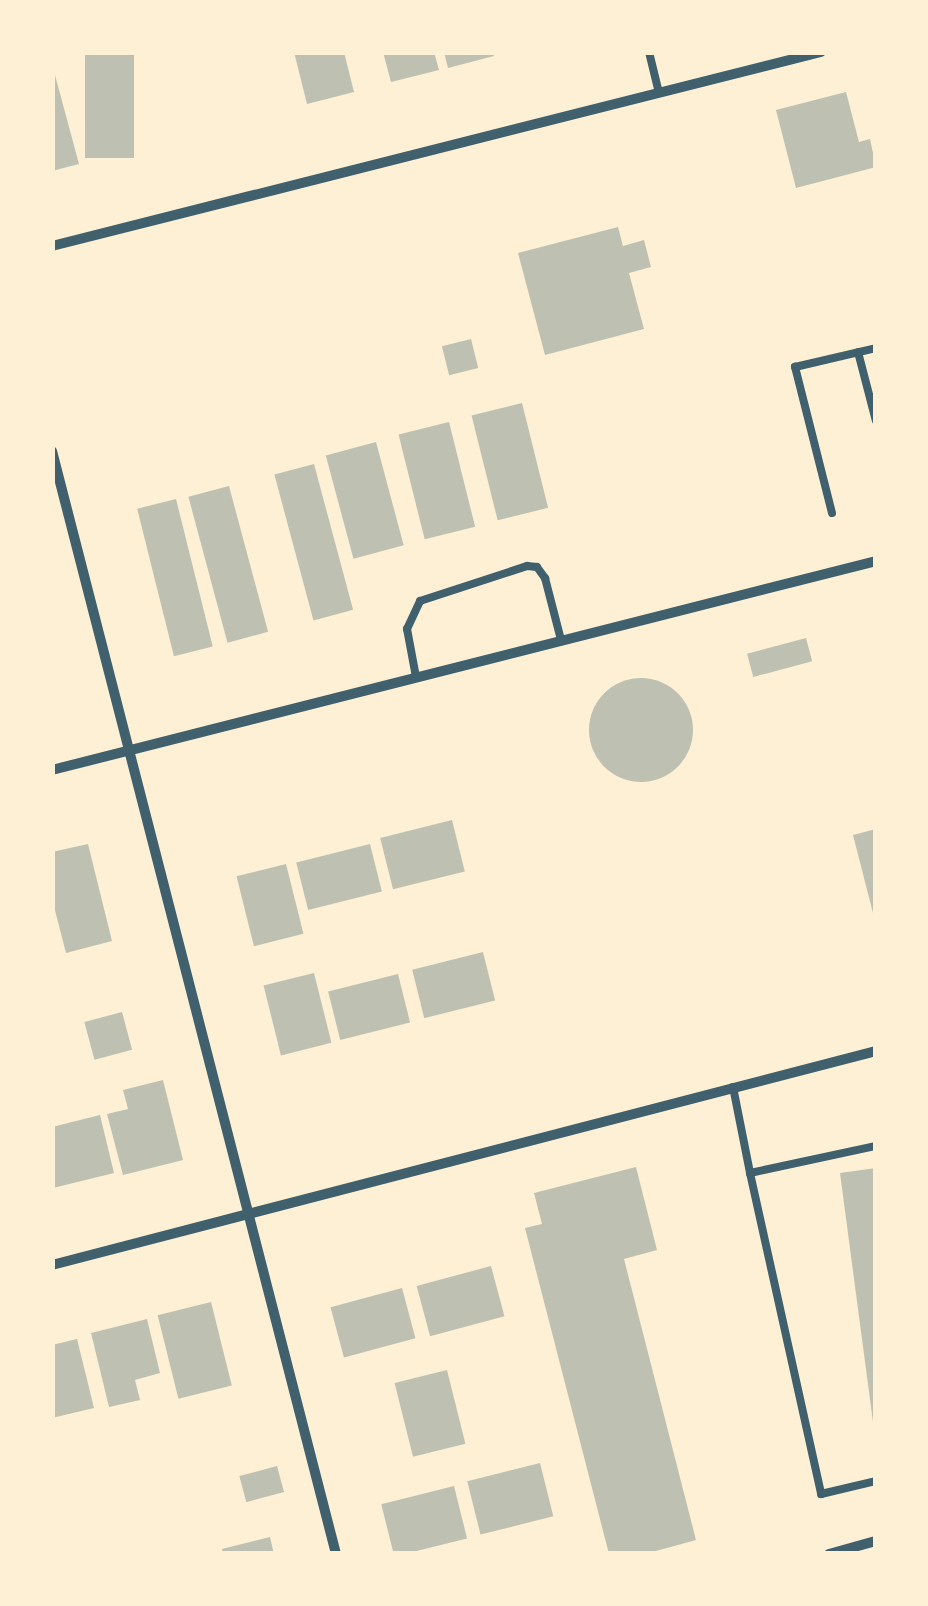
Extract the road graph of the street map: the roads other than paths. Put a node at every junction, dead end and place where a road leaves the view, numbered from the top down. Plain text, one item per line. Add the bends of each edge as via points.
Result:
1 (650, 52) edge
2 (821, 52) edge
3 (659, 93) junction
4 (52, 246) edge
5 (876, 348) edge
6 (858, 352) junction
7 (876, 421) edge
8 (52, 451) edge
9 (832, 513) dead end
10 (876, 561) edge
11 (561, 640) junction
12 (416, 677) junction
13 (131, 749) junction
14 (52, 770) edge
15 (876, 1051) edge
16 (733, 1087) junction
17 (876, 1146) edge
18 (750, 1173) junction
19 (250, 1213) junction
20 (52, 1265) edge
21 (876, 1480) edge
22 (876, 1542) edge
23 (336, 1554) edge
24 (829, 1554) edge

1 - 3 lane
2 - 3 street
3 - 4 street
5 - 6 lane
6 - 7 lane
6 - 9 lane via 795,367
8 - 13 street
10 - 11 street
11 - 12 street
11 - 12 lane via 544,578 537,566 527,566 420,600 407,629
12 - 13 street
13 - 14 street
13 - 19 street
15 - 16 street
16 - 18 lane
16 - 19 street
17 - 18 lane
18 - 21 lane via 820,1494
19 - 20 street
19 - 23 street
22 - 24 street

